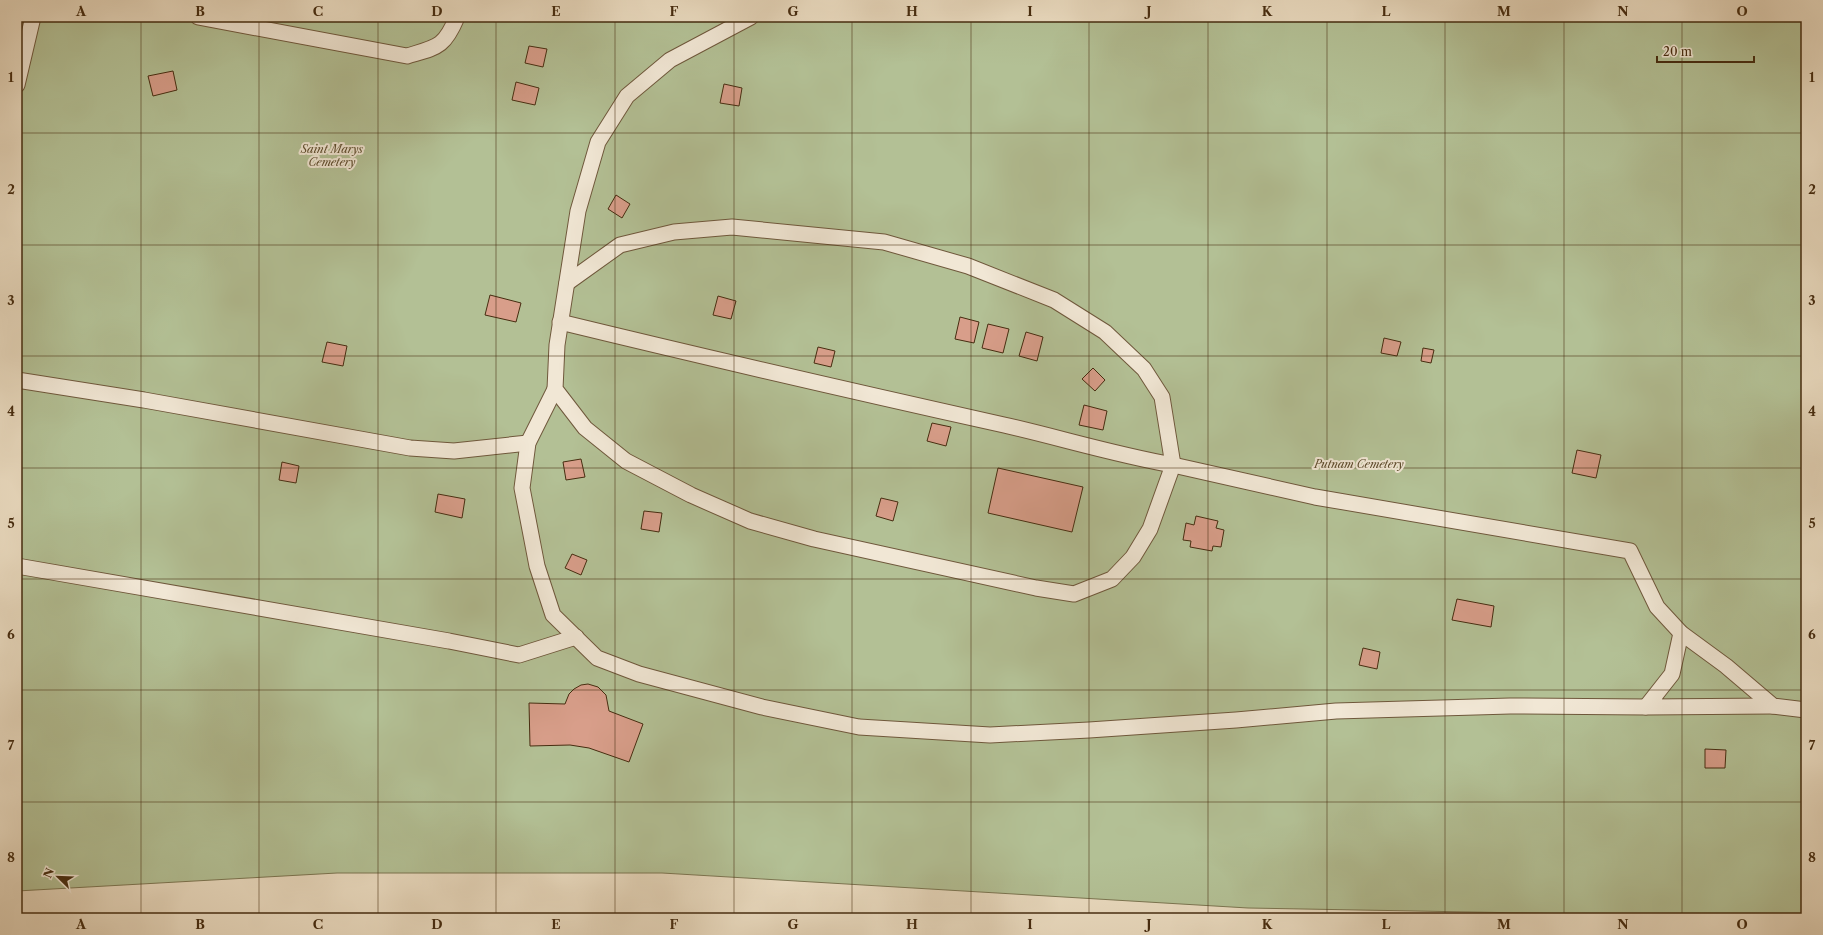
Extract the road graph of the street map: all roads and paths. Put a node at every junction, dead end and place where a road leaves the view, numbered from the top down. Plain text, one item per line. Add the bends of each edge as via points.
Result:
1 (33, 17) edge
2 (198, 17) edge
3 (457, 17) edge
4 (751, 17) edge
5 (17, 85) edge
6 (567, 283) junction
7 (560, 322) junction
8 (17, 380) edge
9 (555, 389) junction
10 (528, 443) junction
11 (1173, 465) junction
12 (17, 566) edge
13 (1681, 633) junction
14 (576, 637) junction
15 (1773, 706) junction
16 (1646, 707) junction
17 (1806, 710) edge

1 - 5 lane
2 - 3 lane via 407,56 437,47 451,32
4 - 6 lane via 670,60 627,96 598,142 578,211
6 - 7 lane
6 - 11 lane via 620,245 674,232 732,227 884,242 968,266 1054,300 1105,332 1144,368 1162,396
7 - 9 lane
7 - 11 lane
8 - 10 lane via 410,448 454,451
9 - 10 lane
9 - 11 lane via 585,428 626,461 691,495 750,521 814,539 1074,594 1112,578 1133,557 1150,529
10 - 14 lane via 522,488 536,566 553,615
11 - 13 lane via 1314,497 1630,551 1657,607
12 - 14 lane via 519,655
13 - 15 lane via 1726,666
13 - 16 lane via 1672,674
14 - 16 lane via 597,658 639,674 762,707 867,727 990,735 1197,723 1336,710 1510,706
15 - 16 lane
15 - 17 lane

